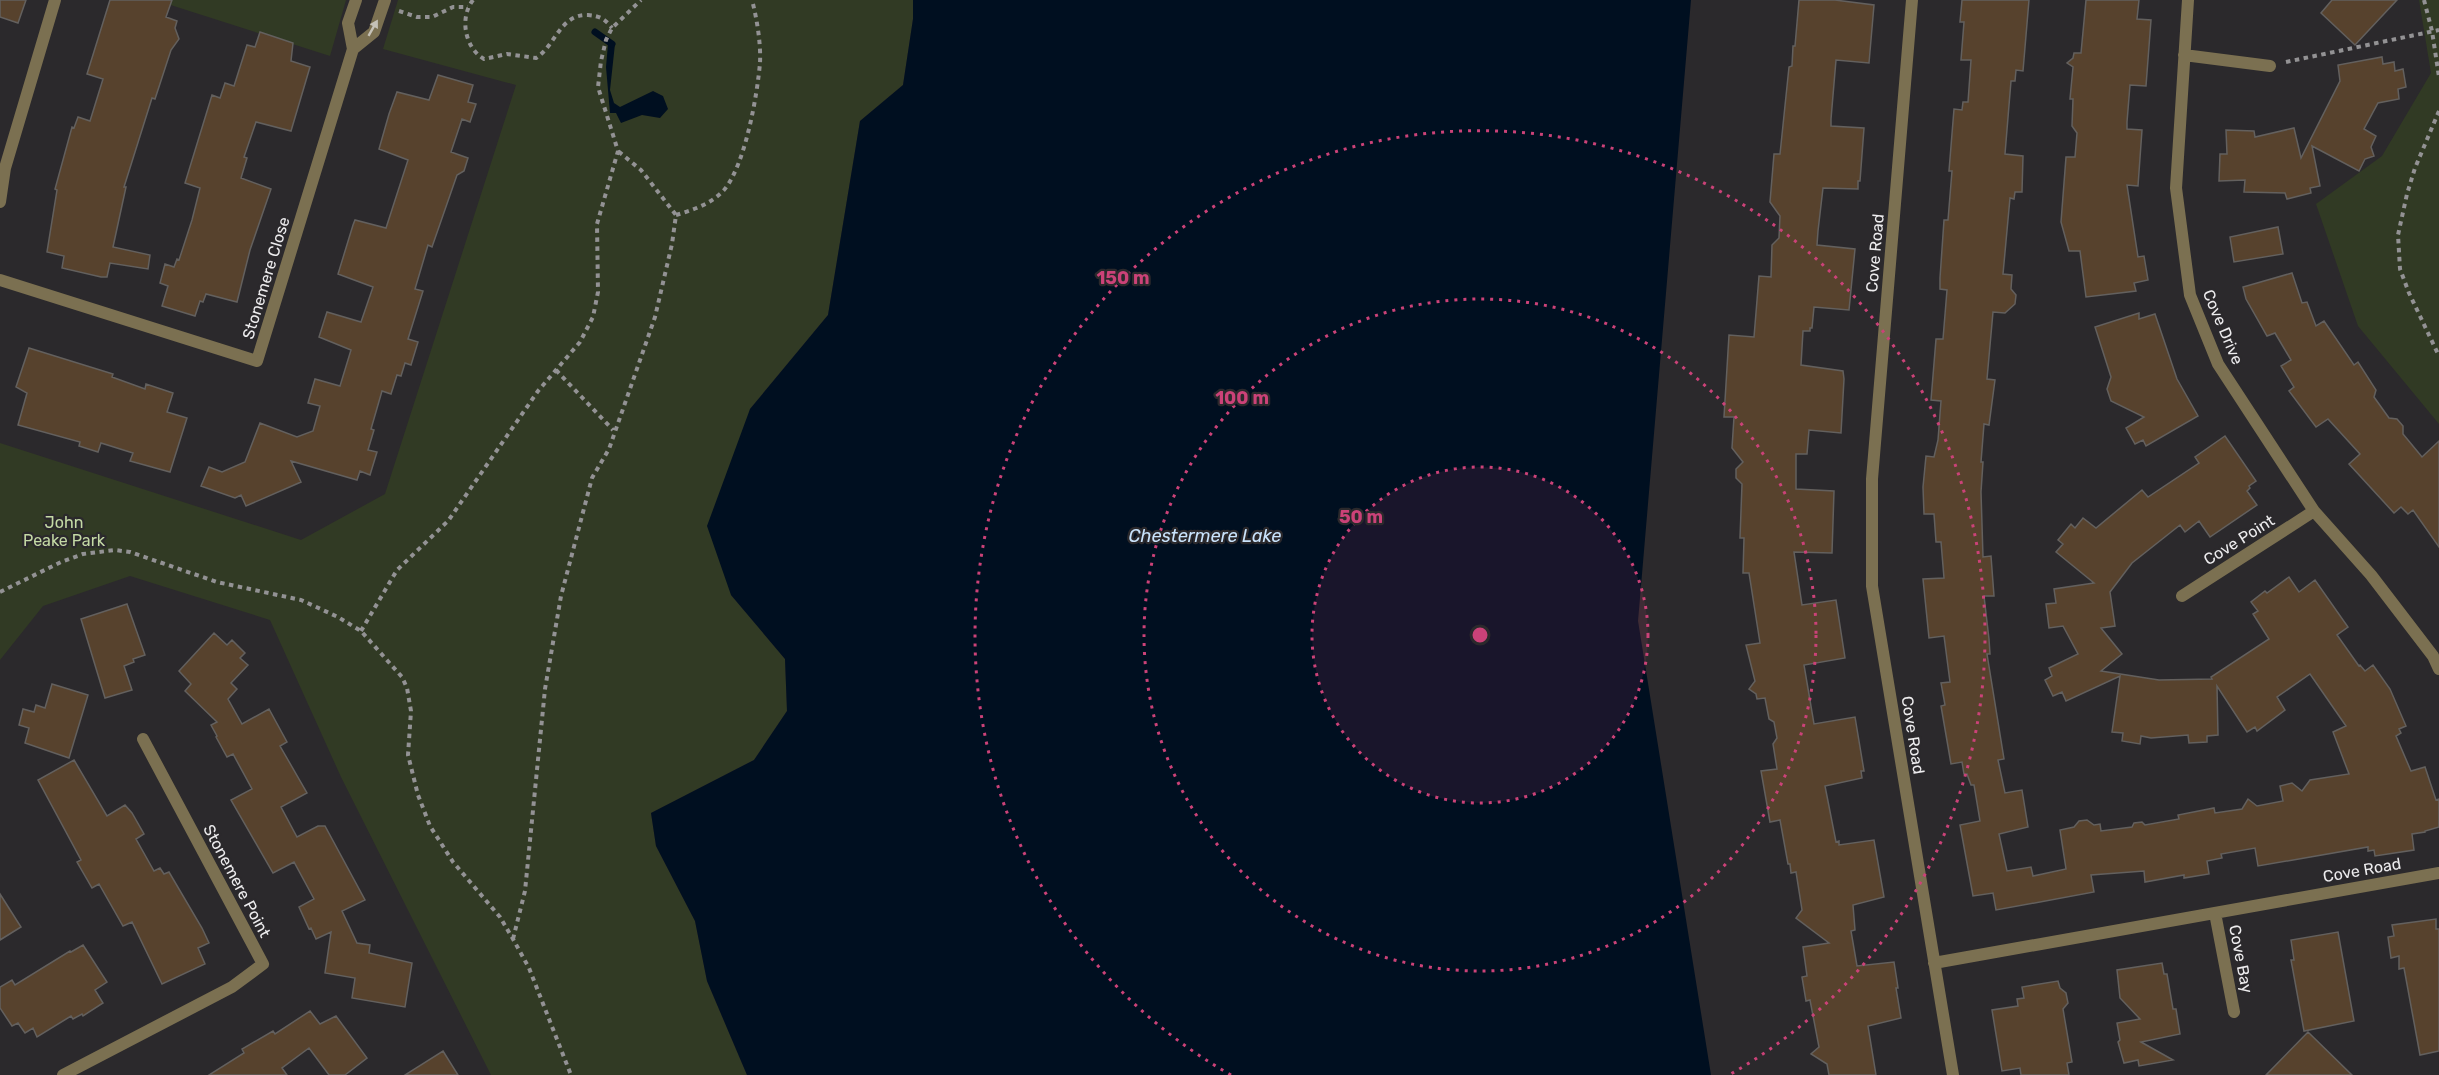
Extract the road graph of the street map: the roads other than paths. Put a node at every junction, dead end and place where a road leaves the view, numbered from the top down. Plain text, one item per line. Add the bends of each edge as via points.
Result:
1 (54, 0) edge
2 (356, 0) edge
3 (385, 0) edge
4 (1912, 0) edge
5 (2188, 0) edge
6 (353, 49) junction
7 (2184, 55) junction
8 (2270, 66) road end
9 (0, 202) edge
10 (0, 280) edge
11 (2314, 512) junction
12 (2181, 596) dead end
13 (2436, 654) edge
14 (2439, 669) edge
15 (143, 739) dead end
16 (2439, 873) edge
17 (2215, 913) junction
18 (1934, 963) junction
19 (2234, 1012) dead end
20 (63, 1075) edge
21 (1953, 1075) edge

1 - 9 street via 5,168
2 - 6 street, Stonemere Close via 348,23
6 -> 3 street via 374,32
4 - 18 street, Cove Road via 1872,479 1871,556 1872,586
5 - 7 street, Cove Drive
6 - 10 street, Stonemere Close via 257,361
7 - 8 street
7 - 11 street, Cove Drive via 2176,188 2190,295 2218,364
11 - 12 street, Cove Point
11 - 13 street, Cove Drive
13 - 14 street, Cove Drive
15 - 20 street, Stonemere Point via 262,964 232,987
16 - 17 street, Cove Road
17 - 18 street, Cove Road
17 - 19 street, Cove Bay
18 - 21 street

